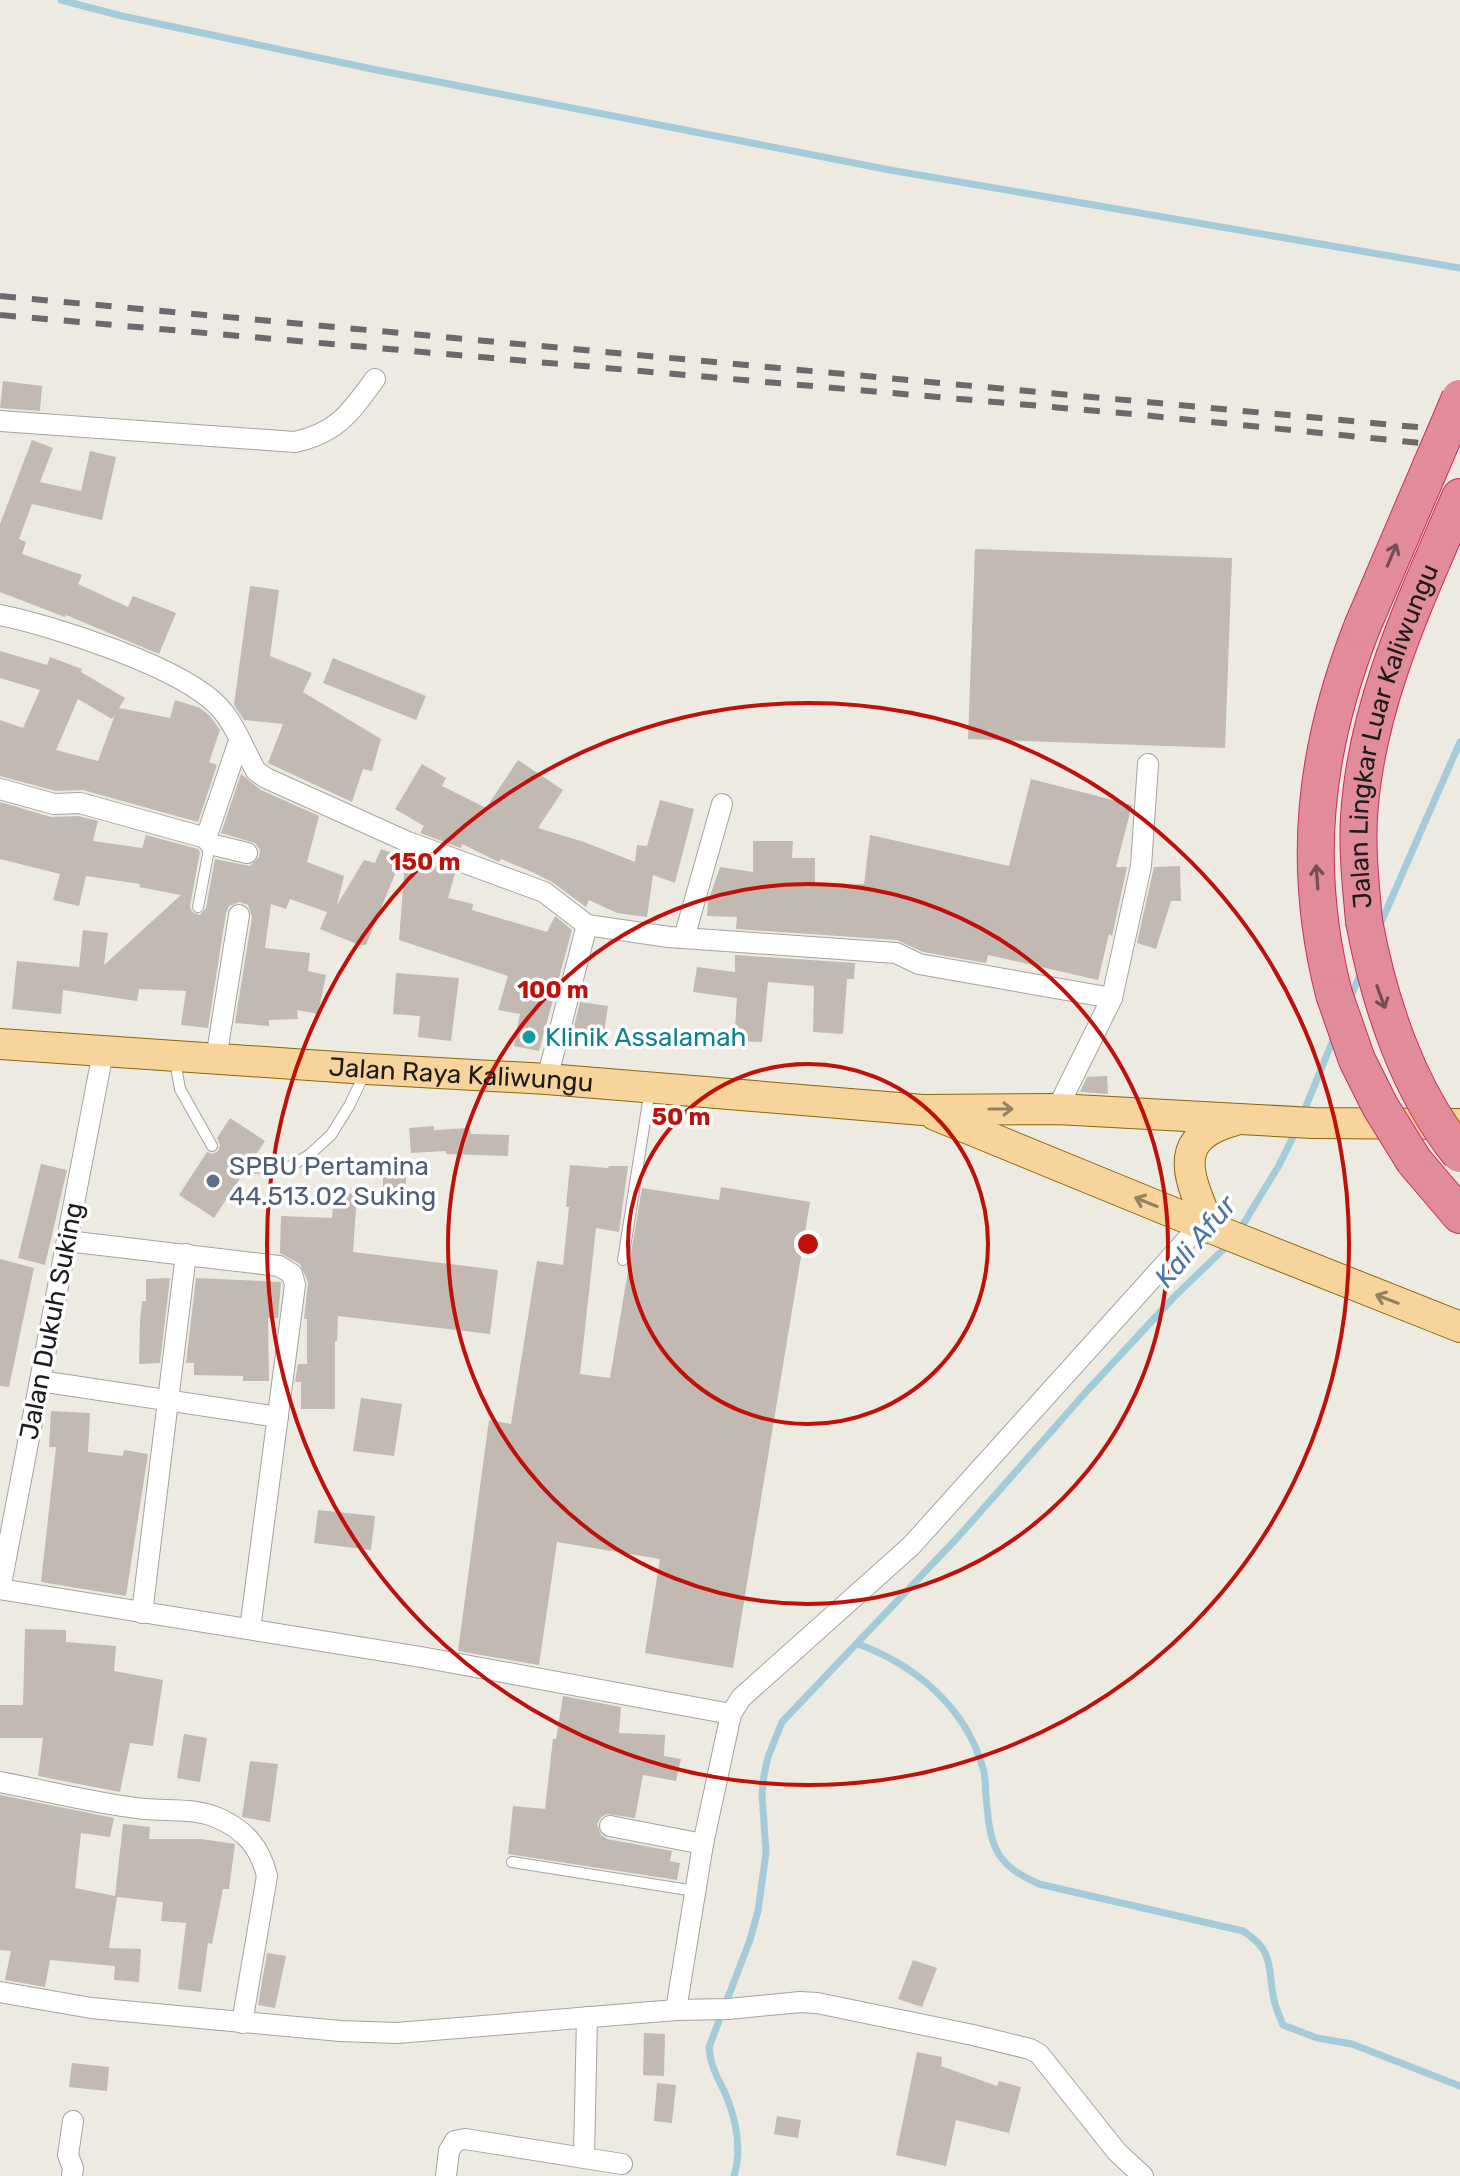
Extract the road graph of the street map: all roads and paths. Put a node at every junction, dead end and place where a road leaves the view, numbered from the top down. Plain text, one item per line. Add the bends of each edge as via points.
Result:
1 (375, 379) dead end
2 (1460, 398) edge
3 (0, 421) edge
4 (1460, 497) edge
5 (1, 618) edge
6 (239, 741) junction
7 (1148, 764) dead end
8 (0, 789) edge
9 (722, 804) dead end
10 (208, 841) junction
11 (247, 853) dead end
12 (198, 907) dead end
13 (239, 915) dead end
14 (587, 925) junction
15 (684, 938) junction
16 (1112, 998) junction
17 (0, 1044) edge
18 (103, 1052) junction
19 (175, 1056) junction
20 (216, 1059) junction
21 (367, 1069) junction
22 (547, 1079) junction
23 (650, 1087) junction
24 (1057, 1109) junction
25 (923, 1110) junction
26 (1241, 1119) junction
27 (1460, 1125) edge
28 (212, 1146) dead end
29 (1460, 1154) edge
30 (247, 1167) dead end
31 (1460, 1215) edge
32 (1218, 1231) junction
33 (67, 1241) junction
34 (186, 1254) junction
35 (623, 1260) dead end
36 (1460, 1327) edge
37 (40, 1381) junction
38 (170, 1401) junction
39 (278, 1417) junction
40 (0, 1589) edge
41 (142, 1613) junction
42 (250, 1629) junction
43 (731, 1714) junction
44 (0, 1782) edge
45 (610, 1826) dead end
46 (703, 1844) junction
47 (512, 1862) dead end
48 (695, 1891) junction
49 (0, 1992) edge
50 (676, 2010) junction
51 (587, 2017) junction
52 (242, 2023) junction
53 (73, 2121) dead end
54 (584, 2157) junction
55 (622, 2164) dead end
56 (72, 2176) edge
57 (446, 2176) edge
58 (1143, 2176) edge

1 - 3 street via 337,424 295,442
31 -> 2 highway, Jalan Lingkar Luar Kaliwungu, bridge via 1414,1161 1357,1060 1324,955 1315,837 1326,742 1345,670
4 -> 29 highway, Jalan Lingkar Luar Kaliwungu, bridge via 1401,634 1377,705 1359,817 1364,921 1374,978 1405,1063
5 - 6 street via 44,625 182,680 218,706
6 - 10 street
6 - 14 street via 266,778 408,842 544,892
7 - 16 street via 1141,866
8 - 10 street via 54,804 80,803
9 - 15 street
10 - 11 street
10 - 12 lane
13 - 20 street
14 - 15 street
14 - 22 street
15 - 16 street via 896,953 919,964
16 - 24 street
17 - 18 main road, Jalan Raya Kaliwungu
18 - 19 main road, Jalan Raya Kaliwungu
18 - 33 street, Jalan Dukuh Suking
19 - 20 main road, Jalan Raya Kaliwungu
19 - 28 lane via 180,1089
20 - 21 main road, Jalan Raya Kaliwungu
21 - 22 main road, Jalan Raya Kaliwungu
21 - 30 lane via 331,1135 309,1155 286,1169
22 - 23 main road, Jalan Raya Kaliwungu
23 - 25 main road, Jalan Raya Kaliwungu
23 - 35 lane
25 -> 24 main road
24 - 26 main road
32 -> 25 main road
26 - 27 main road
26 - 32 main road via 1215,1126 1199,1138 1190,1157 1190,1179
36 -> 32 main road
32 - 43 street via 911,1546 741,1698
33 - 34 street
33 - 37 street, Jalan Dukuh Suking
34 - 38 street
34 - 39 street via 279,1266 292,1274 295,1285
37 - 38 street
37 - 40 street, Jalan Dukuh Suking
38 - 39 street
38 - 41 street
39 - 42 street
40 - 41 street
41 - 42 street
42 - 43 street
43 - 46 street
44 - 52 street via 143,1809 201,1812 250,1840 267,1876
45 - 46 street
46 - 48 street
47 - 48 lane
48 - 50 street
49 - 52 street via 91,2008
50 - 51 street
50 - 58 street via 817,2003 1030,2049 1047,2060 1117,2152
51 - 52 street via 397,2033
51 - 54 street
53 - 56 street via 68,2155
54 - 55 street
54 - 57 street via 465,2139 455,2141 449,2151

